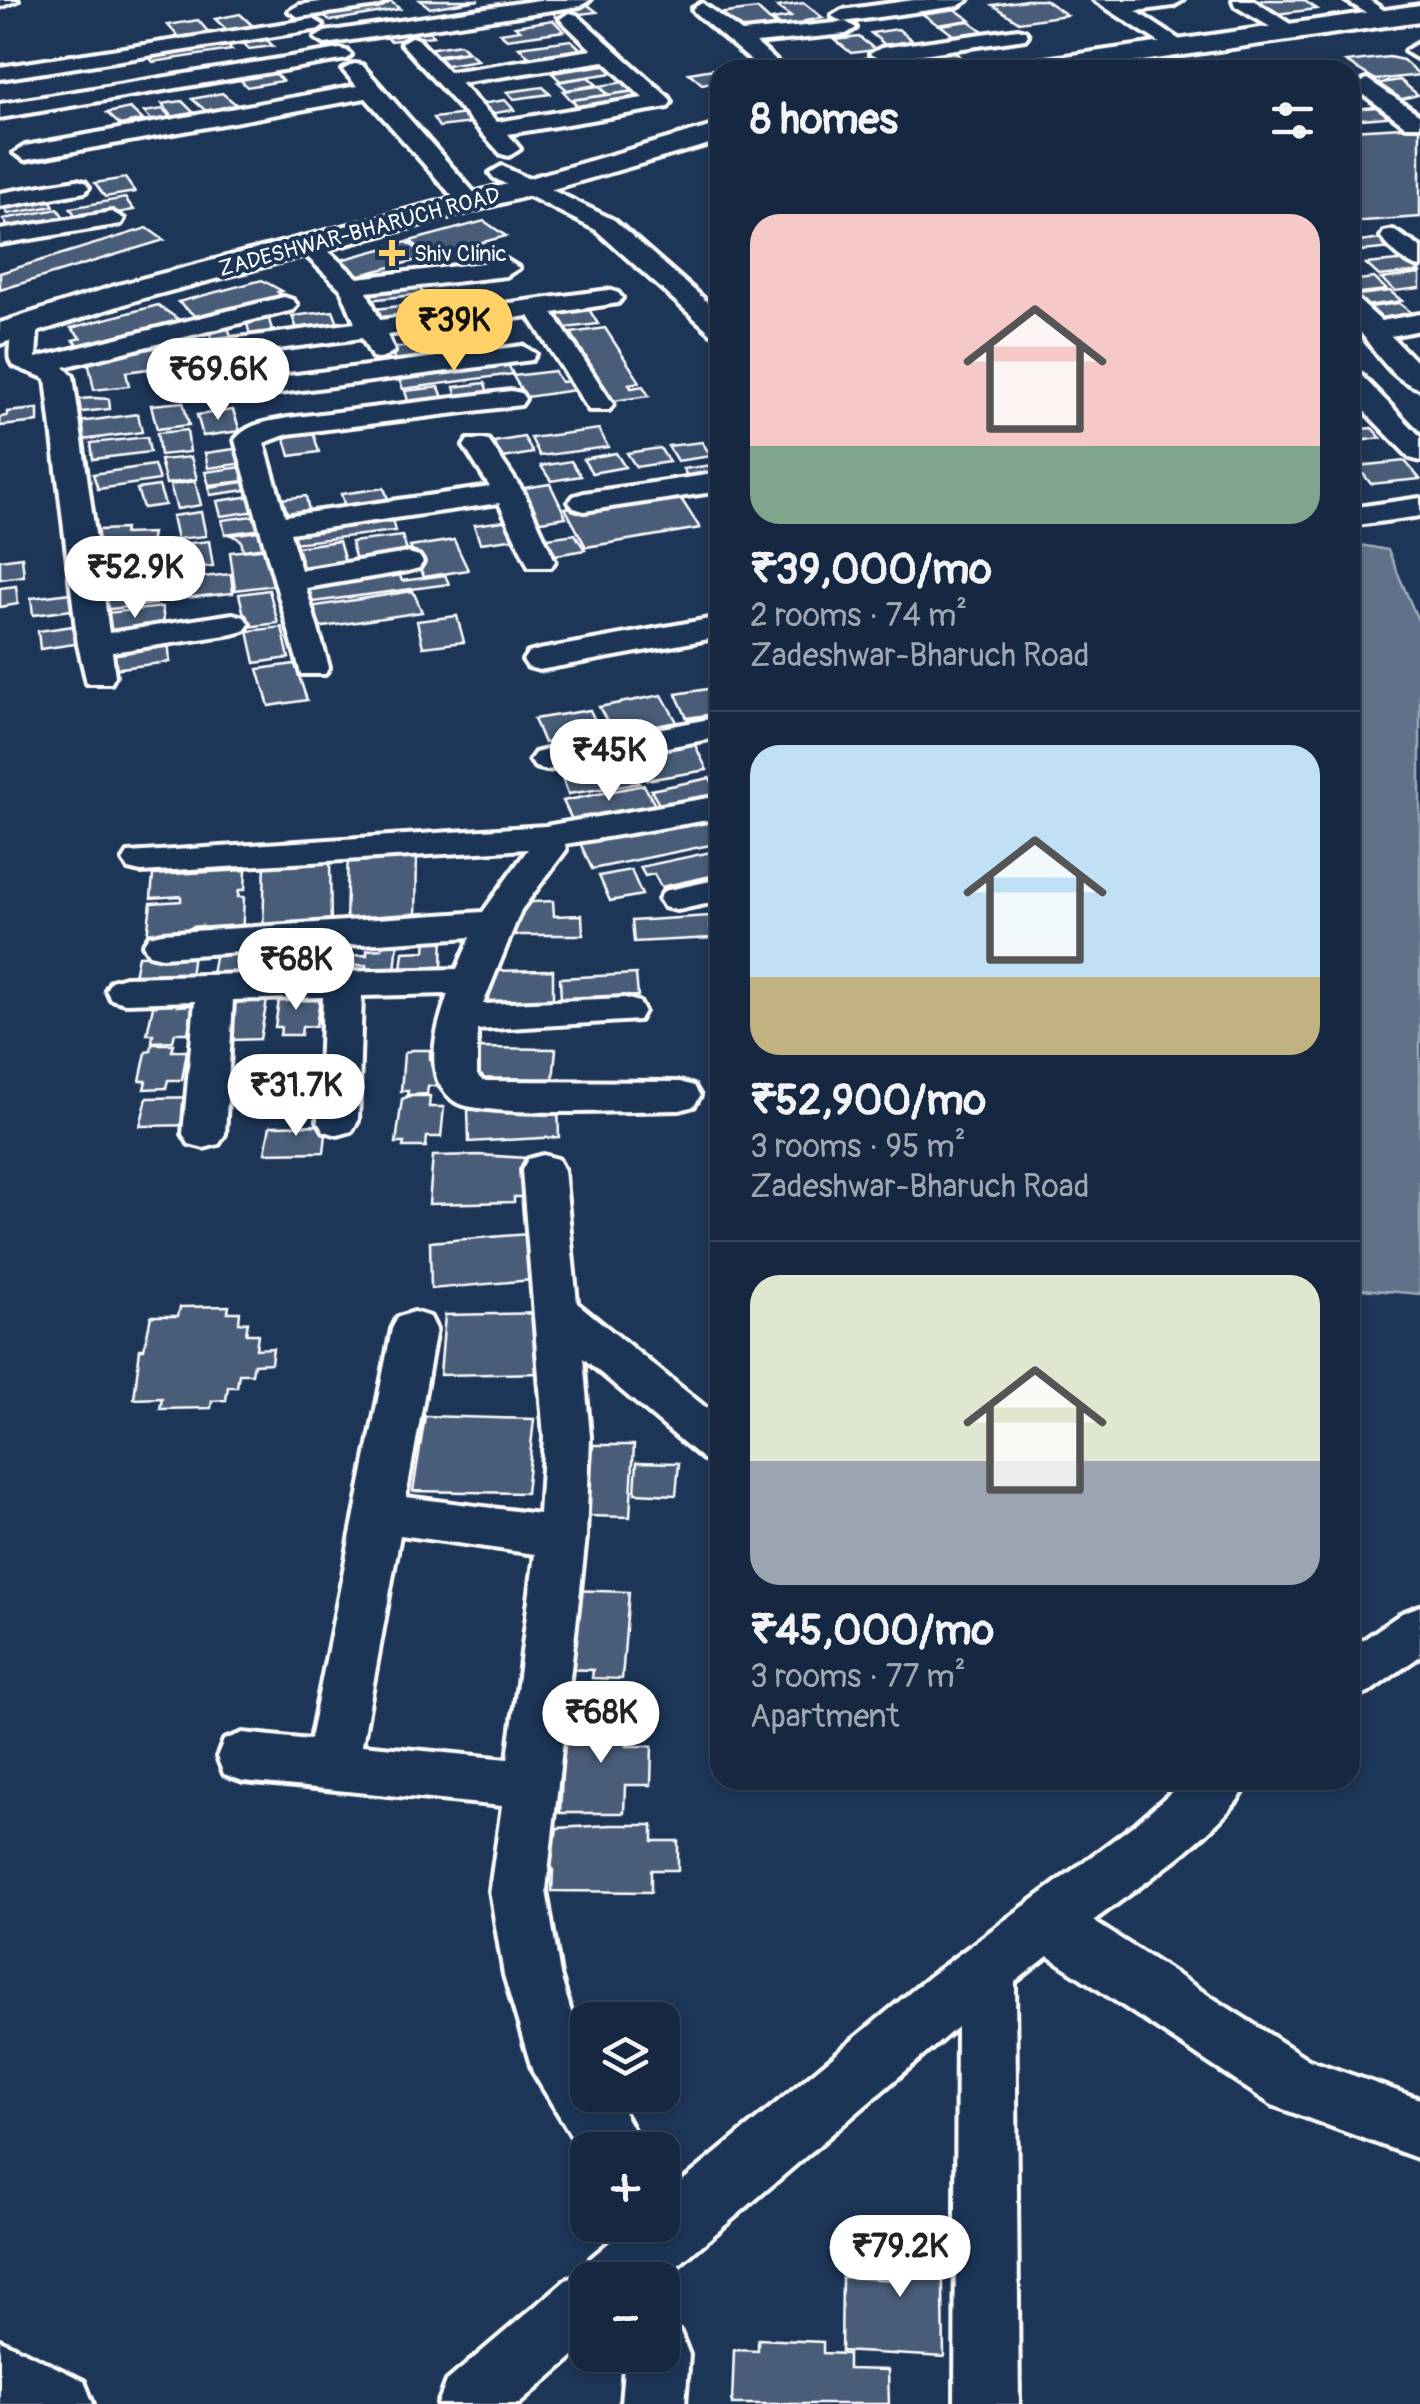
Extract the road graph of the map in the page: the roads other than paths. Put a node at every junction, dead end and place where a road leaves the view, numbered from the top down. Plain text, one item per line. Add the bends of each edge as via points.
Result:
1 (8, 0) edge
2 (378, 0) edge
3 (958, 0) edge
4 (1173, 0) edge
5 (1355, 0) edge
6 (0, 1) edge
7 (1242, 2) edge
8 (893, 4) edge
9 (1111, 4) edge
10 (702, 9) dead end
11 (982, 9) edge
12 (575, 10) edge
13 (1420, 13) edge
14 (1223, 17) dead end
15 (1384, 18) junction
16 (1420, 25) edge
17 (313, 26) edge
18 (1291, 32) junction
19 (1018, 36) junction
20 (1254, 37) junction
21 (737, 38) junction
22 (411, 42) dead end
23 (1181, 48) junction
24 (610, 54) junction
25 (880, 54) dead end
26 (800, 57) dead end
27 (763, 60) edge
28 (790, 60) edge
29 (1052, 60) edge
30 (1100, 60) edge
31 (1185, 60) edge
32 (534, 66) junction
33 (0, 73) edge
34 (444, 79) junction
35 (1367, 86) dead end
36 (372, 90) junction
37 (0, 111) edge
38 (1417, 111) edge
39 (580, 118) junction
40 (710, 121) edge
41 (492, 130) junction
42 (710, 134) edge
43 (25, 153) dead end
44 (519, 176) junction
45 (77, 187) dead end
46 (462, 194) junction
47 (0, 200) edge
48 (112, 219) dead end
49 (0, 237) edge
50 (1392, 237) dead end
51 (306, 244) junction
52 (1420, 260) edge
53 (506, 268) dead end
54 (352, 286) junction
55 (608, 298) dead end
56 (284, 305) dead end
57 (537, 308) junction
58 (1360, 316) edge
59 (710, 319) edge
60 (1420, 322) edge
61 (8, 325) edge
62 (372, 330) junction
63 (1378, 333) junction
64 (215, 350) dead end
65 (523, 354) dead end
66 (35, 366) junction
67 (390, 371) junction
68 (1420, 380) edge
69 (1360, 390) edge
70 (225, 392) dead end
71 (511, 399) dead end
72 (598, 404) dead end
73 (406, 412) junction
74 (478, 446) dead end
75 (1420, 452) edge
76 (710, 483) edge
77 (509, 493) junction
78 (584, 502) dead end
79 (1420, 507) edge
80 (1360, 516) edge
81 (273, 527) junction
82 (540, 561) dead end
83 (408, 562) dead end
84 (288, 581) junction
85 (232, 624) dead end
86 (710, 629) edge
87 (539, 660) dead end
88 (314, 667) dead end
89 (710, 729) edge
90 (547, 760) dead end
91 (710, 809) edge
92 (545, 837) junction
93 (141, 861) dead end
94 (710, 892) edge
95 (677, 899) dead end
96 (499, 923) junction
97 (162, 945) dead end
98 (471, 981) junction
99 (343, 984) junction
100 (214, 987) junction
101 (125, 990) dead end
102 (626, 1011) dead end
103 (460, 1018) junction
104 (680, 1096) dead end
105 (338, 1121) dead end
106 (204, 1134) dead end
107 (543, 1170) dead end
108 (555, 1310) junction
109 (414, 1329) dead end
110 (710, 1438) edge
111 (380, 1513) junction
112 (562, 1537) junction
113 (1420, 1628) edge
114 (1360, 1670) edge
115 (242, 1757) dead end
116 (332, 1766) junction
117 (530, 1785) junction
118 (1212, 1790) edge
119 (1047, 1923) junction
120 (968, 1983) junction
121 (1420, 2128) edge
122 (603, 2132) edge
123 (663, 2246) edge
124 (639, 2262) edge
125 (570, 2318) edge
126 (0, 2372) edge
127 (656, 2372) edge
128 (61, 2404) edge
129 (470, 2404) edge
130 (653, 2404) edge
131 (987, 2404) edge

1 - 6 street
2 - 17 street
3 - 8 street
4 - 9 street
5 - 15 street
7 - 18 street
8 - 21 street via 844,22
9 - 23 street
10 - 21 street
11 - 19 street
12 - 17 street
12 - 24 street
13 - 15 main road
14 - 20 street
15 - 18 main road
16 - 31 main road
17 - 33 street
17 - 36 street
17 - 37 street
18 - 20 main road
19 - 25 street
19 - 29 street
20 - 23 main road
21 - 27 street
22 - 34 street
23 - 30 main road
24 - 32 street
24 - 39 street via 660,102
26 - 28 street
32 - 34 street
32 - 39 street
34 - 41 street
35 - 38 street
36 - 43 street
36 - 46 street
39 - 41 street
40 - 44 main road, ZADESHWAR-BHARUCH ROAD
41 - 44 street
42 - 44 main road, ZADESHWAR-BHARUCH ROAD
44 - 46 main road, ZADESHWAR-BHARUCH ROAD
44 - 59 street via 606,225
45 - 47 street
46 - 51 main road, ZADESHWAR-BHARUCH ROAD
46 - 61 main road, ZADESHWAR-BHARUCH ROAD via 219,246
48 - 49 street
50 - 52 street
51 - 54 street
51 - 61 main road, ZADESHWAR-BHARUCH ROAD
53 - 54 street
54 - 62 street
55 - 57 street
56 - 66 street
57 - 62 street
57 - 72 street
58 - 63 street
60 - 63 street
61 - 66 street via 20,357
62 - 64 street
62 - 67 street
63 - 68 street via 1379,343
65 - 67 street
66 - 85 street via 59,376 97,661
67 - 70 street
67 - 73 street
69 - 75 street
71 - 73 street
73 - 81 street via 254,434 249,440
74 - 77 street
76 - 78 street
77 - 81 street
77 - 82 street
79 - 80 street
81 - 84 street
83 - 84 street
84 - 88 street
86 - 87 street
89 - 90 street
91 - 92 street
92 - 93 street
92 - 96 street via 548,850 524,873
94 - 95 street
96 - 97 street
96 - 98 street
98 - 99 street
98 - 103 street
99 - 100 street
99 - 105 street
100 - 101 street
100 - 106 street
102 - 103 street
103 - 104 street via 457,1079 470,1092
107 - 108 street
108 - 110 street
108 - 112 street via 568,1438
109 - 111 street
111 - 112 street
111 - 116 street
112 - 117 street
113 - 114 street
115 - 116 street
116 - 117 street
117 - 122 street via 518,1890 532,1975 554,2052
118 - 119 street
119 - 120 street
119 - 121 street via 1293,2084
120 - 123 street
120 - 131 street
123 - 124 street
125 - 129 street
126 - 128 street
127 - 130 street

